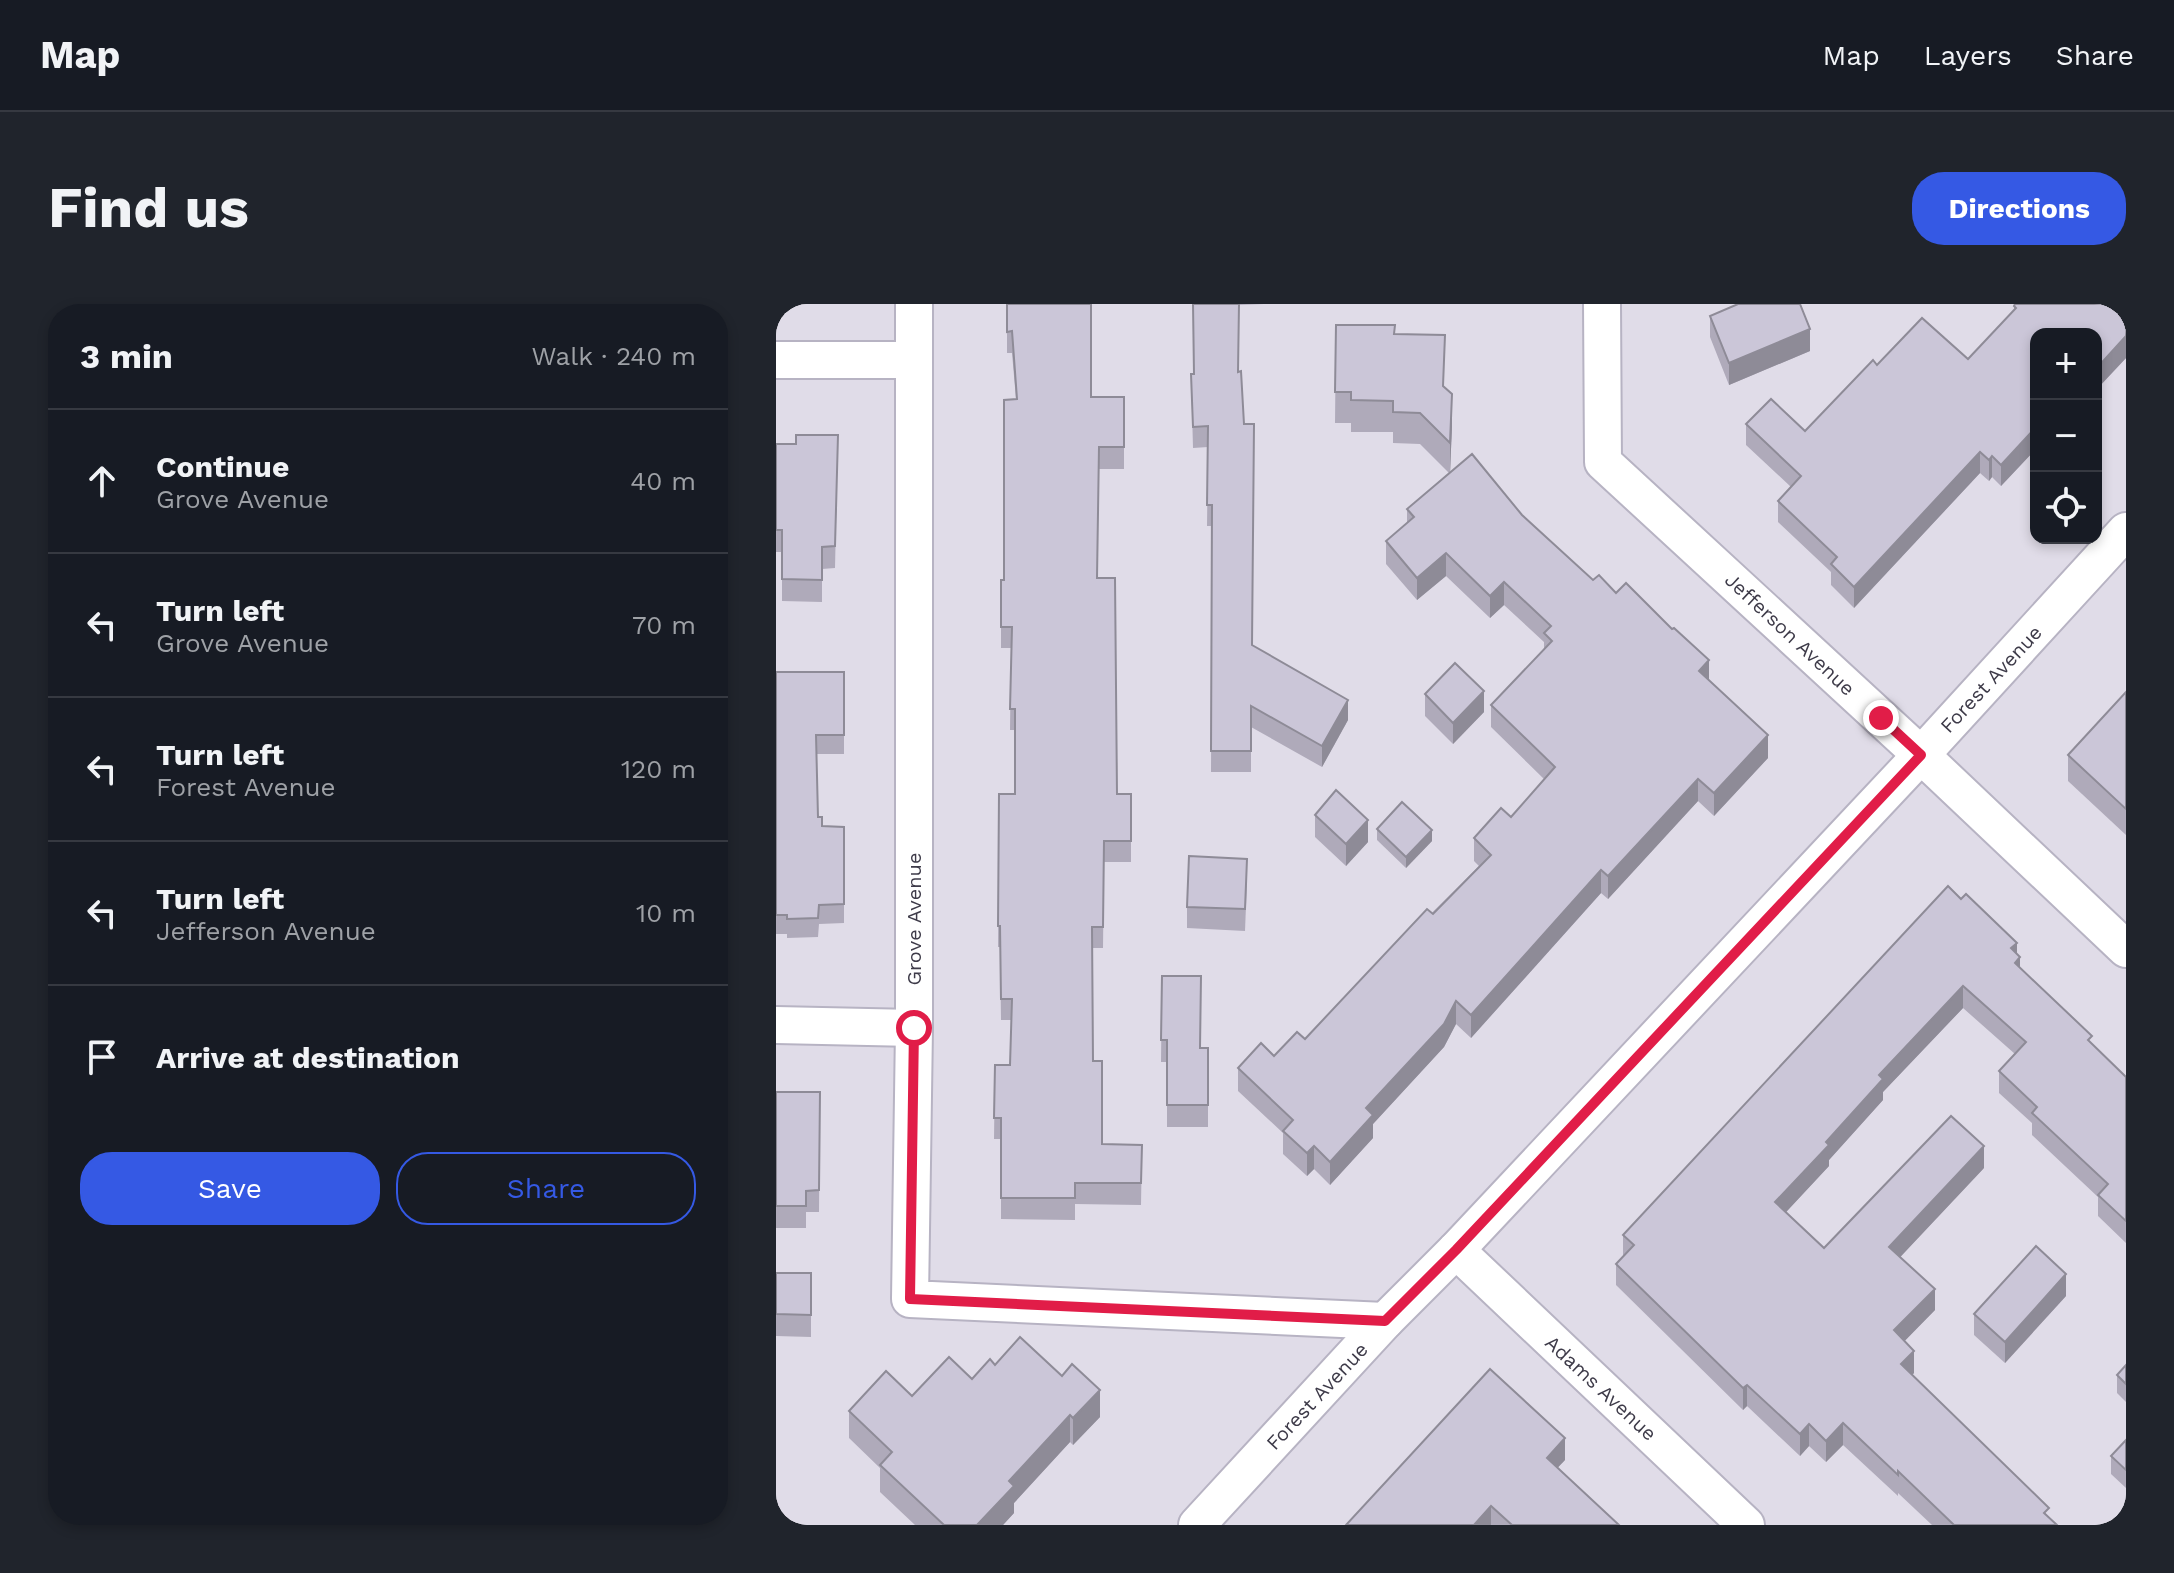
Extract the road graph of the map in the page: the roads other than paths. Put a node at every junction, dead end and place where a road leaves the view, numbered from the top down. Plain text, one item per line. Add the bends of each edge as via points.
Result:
1 (914, 304) edge
2 (1602, 304) edge
3 (776, 360) edge
4 (913, 360) junction
5 (2126, 531) edge
6 (1921, 755) junction
7 (2126, 949) edge
8 (776, 1025) edge
9 (914, 1028) junction
10 (1456, 1250) junction
11 (1385, 1321) junction
12 (1197, 1525) edge
13 (1746, 1525) edge

1 - 4 street, Grove Avenue
2 - 6 street, Jefferson Avenue via 1603,462
3 - 4 street
4 - 9 street, Grove Avenue
5 - 6 street, Forest Avenue
6 - 7 street, Jefferson Avenue
6 - 10 street, Forest Avenue
8 - 9 street
9 - 11 street, Grove Avenue via 910,1299
10 - 11 street, Forest Avenue
10 - 13 street, Adams Avenue
11 - 12 street, Forest Avenue

